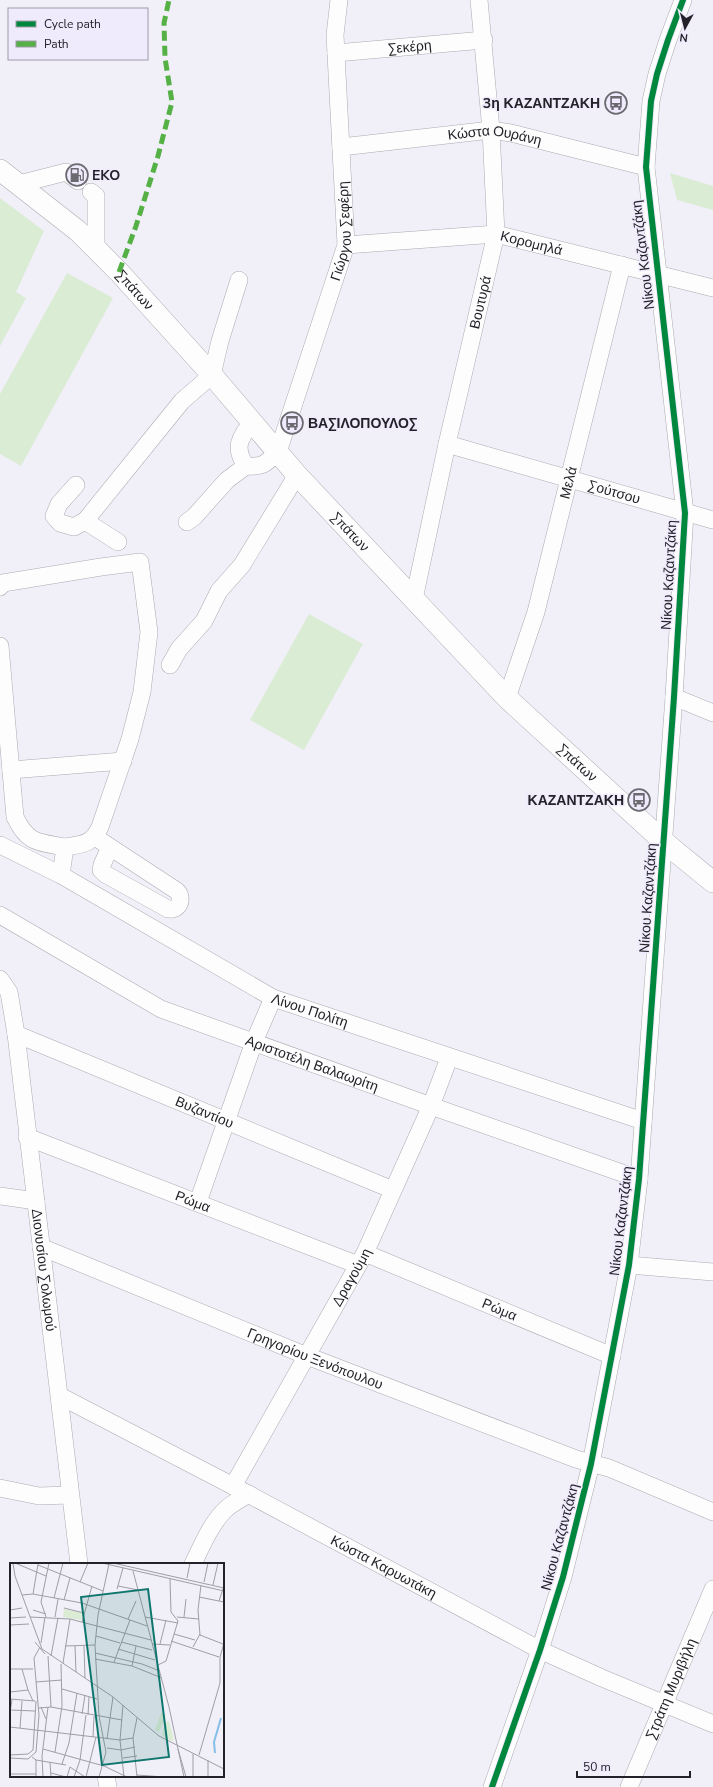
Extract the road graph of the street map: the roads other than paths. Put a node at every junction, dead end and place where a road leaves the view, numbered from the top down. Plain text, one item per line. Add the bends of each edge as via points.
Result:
1 (338, 0) edge
2 (479, 0) edge
3 (683, 0) edge
4 (484, 40) junction
5 (336, 53) junction
6 (491, 130) junction
7 (341, 147) junction
8 (646, 167) junction
9 (0, 170) edge
10 (78, 181) dead end
11 (19, 184) junction
12 (91, 192) dead end
13 (496, 234) junction
14 (346, 245) junction
15 (96, 250) junction
16 (622, 265) junction
17 (658, 274) junction
18 (238, 280) dead end
19 (713, 288) edge
20 (212, 375) junction
21 (252, 422) junction
22 (447, 444) junction
23 (278, 452) junction
24 (246, 466) junction
25 (297, 475) junction
26 (570, 480) junction
27 (76, 485) dead end
28 (685, 513) junction
29 (713, 520) edge
30 (85, 521) junction
31 (187, 522) dead end
32 (118, 542) dead end
33 (0, 587) edge
34 (414, 599) junction
35 (0, 646) edge
36 (170, 665) dead end
37 (507, 698) junction
38 (674, 698) junction
39 (713, 713) edge
40 (123, 761) junction
41 (11, 770) junction
42 (95, 837) junction
43 (664, 842) junction
44 (0, 845) edge
45 (65, 847) junction
46 (110, 847) dead end
47 (61, 875) junction
48 (713, 882) edge
49 (0, 914) edge
50 (0, 979) edge
51 (273, 998) junction
52 (16, 1034) junction
53 (254, 1042) junction
54 (449, 1058) junction
55 (431, 1106) junction
56 (227, 1121) junction
57 (643, 1121) junction
58 (27, 1137) junction
59 (639, 1179) junction
60 (393, 1190) junction
61 (0, 1196) edge
62 (36, 1202) junction
63 (198, 1202) junction
64 (41, 1247) junction
65 (362, 1259) junction
66 (629, 1265) junction
67 (713, 1272) edge
68 (307, 1356) junction
69 (612, 1356) junction
70 (60, 1396) junction
71 (591, 1464) junction
72 (234, 1486) junction
73 (0, 1488) edge
74 (249, 1494) junction
75 (70, 1495) junction
76 (713, 1512) edge
77 (79, 1563) edge
78 (194, 1563) edge
79 (713, 1589) edge
80 (708, 1618) edge
81 (540, 1650) junction
82 (665, 1705) junction
83 (713, 1724) edge
84 (492, 1787) edge
85 (629, 1787) edge

1 - 5 street, Γιώργου Σεφέρη
2 - 4 street, Βουτυρά
3 - 8 street, Νίκου Καζαντζάκη via 668,40 651,102
4 - 5 street, Σεκέρη
4 - 6 street, Βουτυρά
5 - 7 street, Γιώργου Σεφέρη
6 - 7 street, Κώστα Ουράνη
6 - 8 street, Κώστα Ουράνη
6 - 13 street, Βουτυρά
7 - 14 street, Γιώργου Σεφέρη
8 - 17 street, Νίκου Καζαντζάκη
9 - 11 main road, Σπάτων
10 - 11 street via 66,172
11 - 15 main road, Σπάτων via 78,231
12 - 15 street via 96,196
13 - 14 street, Κορομηλά
13 - 16 street, Κορομηλά
13 - 22 street, Βουτυρά
14 - 23 street, Γιώργου Σεφέρη
15 - 20 main road, Σπάτων
16 - 17 street, Κορομηλά
16 - 26 street, Μελά
17 - 19 street, Κορομηλά
17 - 28 street, Νίκου Καζαντζάκη
18 - 20 street
20 - 21 main road, Σπάτων
20 - 30 street via 182,401
21 - 23 main road, Σπάτων
21 - 24 street via 242,434 238,446 241,459
22 - 26 street, Σούτσου
22 - 34 street, Βουτυρά
23 - 24 street via 264,465
23 - 25 main road, Σπάτων
24 - 31 street via 227,480
25 - 34 main road, Σπάτων
25 - 36 street via 242,565 219,591 204,621 179,649
26 - 28 street, Σούτσου
26 - 37 street, Μελά via 536,612
27 - 30 street via 59,504 54,516 60,523 74,527
28 - 29 street, Σούτσου
28 - 38 street, Νίκου Καζαντζάκη
30 - 32 street
33 - 40 street via 3,583 140,562 149,632 142,692
34 - 37 main road, Σπάτων
35 - 41 street
37 - 43 main road, Σπάτων
38 - 39 street
38 - 43 street, Νίκου Καζαντζάκη
40 - 41 street
40 - 42 street
41 - 45 street via 16,817 22,831 36,842
42 - 45 street via 86,844
42 - 46 street
43 - 48 main road, Σπάτων
43 - 57 street, Νίκου Καζαντζάκη
44 - 47 street, Λίνου Πολίτη
45 - 47 street
47 - 51 street, Λίνου Πολίτη
49 - 53 street, Αριστοτέλη Βαλαωρίτη via 161,1009
50 - 52 street, Διονυσίου Σολωμού via 9,992
51 - 53 street
51 - 54 street, Λίνου Πολίτη
52 - 56 street, Βυζαντίου
52 - 58 street, Διονυσίου Σολωμού
53 - 55 street, Αριστοτέλη Βαλαωρίτη
53 - 56 street
54 - 55 street, Δραγούμη
54 - 57 street, Λίνου Πολίτη
55 - 59 street, Αριστοτέλη Βαλαωρίτη
55 - 60 street, Δραγούμη
56 - 60 street, Βυζαντίου
56 - 63 street
57 - 59 street, Νίκου Καζαντζάκη
58 - 62 street, Διονυσίου Σολωμού
58 - 63 street, Ρώμα
59 - 66 street, Νίκου Καζαντζάκη
60 - 65 street, Δραγούμη
61 - 62 street
62 - 64 street, Διονυσίου Σολωμού
63 - 65 street, Ρώμα
64 - 68 street, Γρηγορίου Ξενόπουλου
64 - 70 street, Διονυσίου Σολωμού
65 - 68 street, Δραγούμη
65 - 69 street, Ρώμα
66 - 67 street
66 - 69 street, Νίκου Καζαντζάκη
68 - 71 street, Γρηγορίου Ξενόπουλου
68 - 72 street, Δραγούμη
69 - 71 street, Νίκου Καζαντζάκη
70 - 72 street, Κώστα Καρυωτάκη
70 - 75 street, Διονυσίου Σολωμού
71 - 76 street, Γρηγορίου Ξενόπουλου via 609,1468
71 - 81 street, Νίκου Καζαντζάκη via 563,1577
72 - 74 street, Κώστα Καρυωτάκη
73 - 75 street via 39,1496
74 - 78 street via 232,1504 218,1518
74 - 81 street, Κώστα Καρυωτάκη
75 - 77 street, Διονυσίου Σολωμού
79 - 80 street, Στράτη Μυριβήλη
80 - 82 street, Στράτη Μυριβήλη
81 - 82 street, Κώστα Καρυωτάκη
81 - 84 street, Νίκου Καζαντζάκη
82 - 83 street, Κώστα Καρυωτάκη
82 - 85 street, Στράτη Μυριβήλη

